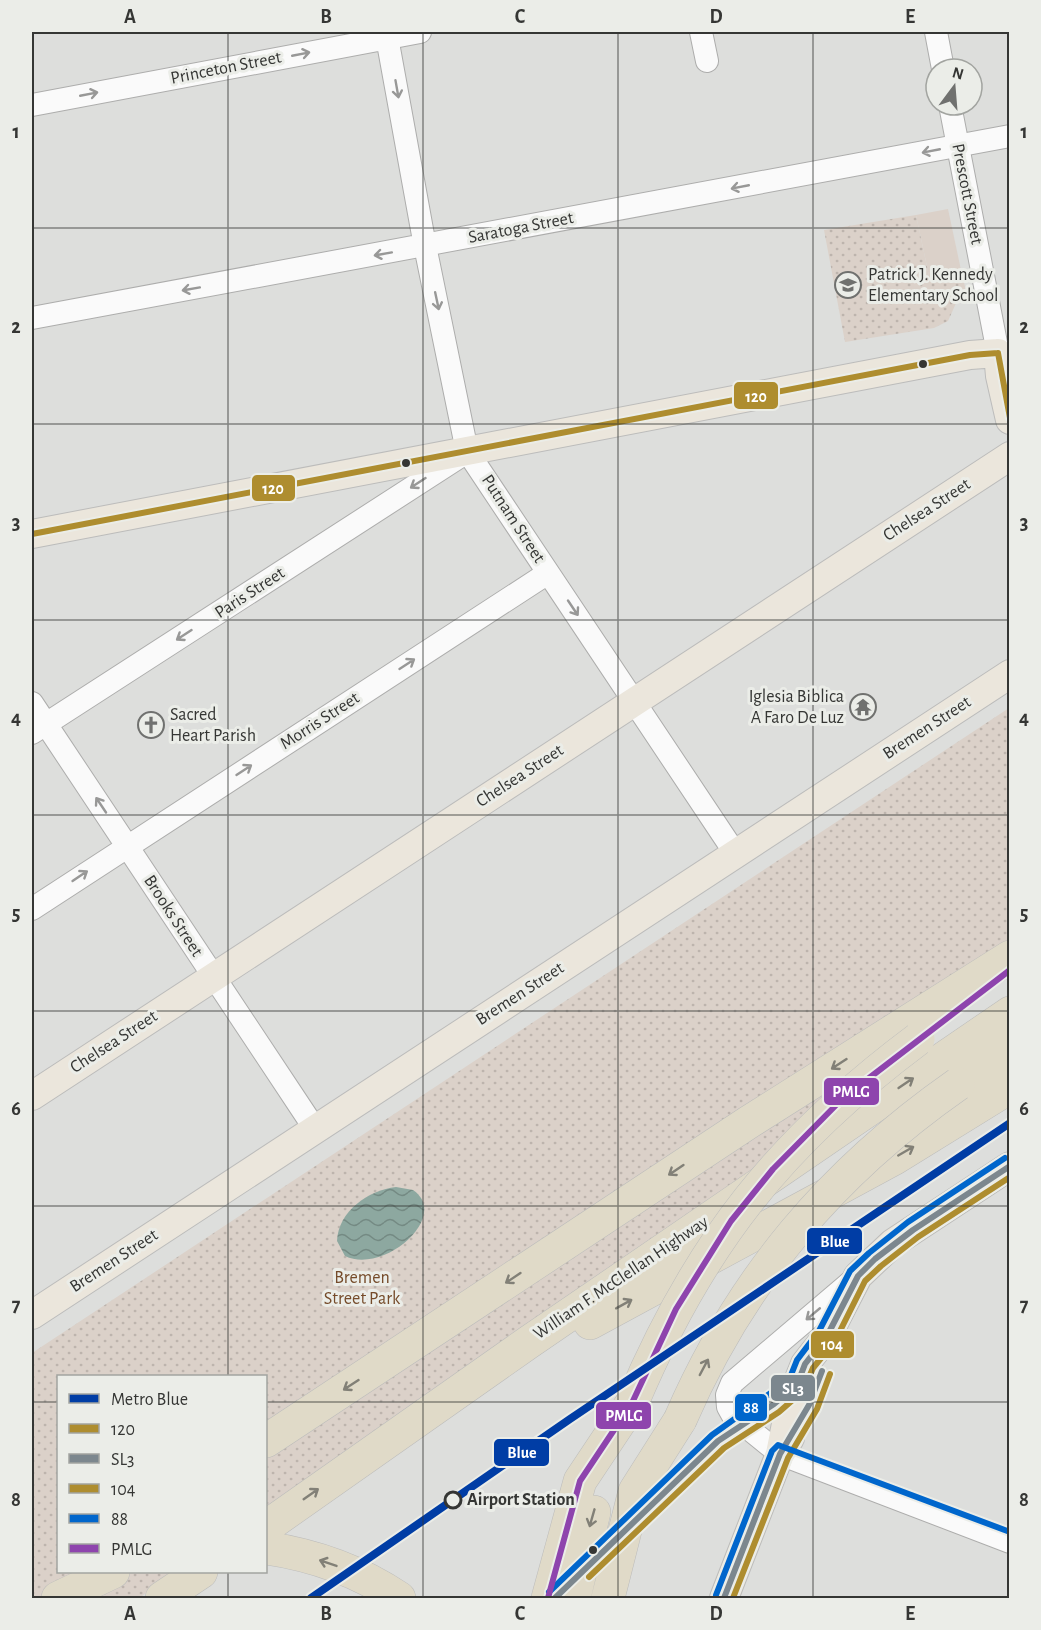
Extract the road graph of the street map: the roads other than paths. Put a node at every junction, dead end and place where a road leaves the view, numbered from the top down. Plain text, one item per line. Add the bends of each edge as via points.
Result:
1 (420, 32) edge
2 (701, 32) edge
3 (936, 32) edge
4 (387, 35) edge
5 (941, 57) edge
6 (707, 61) dead end
7 (32, 105) edge
8 (952, 117) edge
9 (1010, 136) edge
10 (957, 146) junction
11 (426, 246) junction
12 (32, 318) edge
13 (1004, 360) edge
14 (1010, 420) edge
15 (467, 451) junction
16 (1010, 456) edge
17 (32, 534) edge
18 (548, 573) junction
19 (1010, 674) edge
20 (636, 700) junction
21 (32, 703) edge
22 (39, 728) edge
23 (128, 845) junction
24 (735, 854) junction
25 (32, 909) edge
26 (1010, 957) edge
27 (1010, 970) edge
28 (212, 978) junction
29 (1010, 1014) edge
30 (912, 1030) junction
31 (1010, 1051) edge
32 (1010, 1087) edge
33 (32, 1096) edge
34 (315, 1129) junction
35 (1010, 1166) edge
36 (858, 1276) junction
37 (32, 1315) edge
38 (632, 1403) junction
39 (680, 1420) junction
40 (267, 1440) edge
41 (780, 1454) junction
42 (357, 1462) junction
43 (267, 1526) edge
44 (1010, 1542) edge
45 (267, 1548) edge
46 (68, 1573) edge
47 (111, 1573) edge
48 (200, 1573) edge
49 (32, 1597) edge
50 (58, 1599) edge
51 (162, 1599) edge
52 (399, 1599) edge
53 (548, 1599) edge
54 (574, 1599) edge
55 (608, 1599) edge
56 (628, 1599) edge
57 (724, 1599) edge

1 - 4 street, Princeton Street
2 - 6 street
3 - 5 street
7 -> 4 street, Princeton Street
4 -> 11 street, Putnam Street
8 - 10 street, Prescott Street
9 - 10 street, Saratoga Street
10 -> 11 street, Saratoga Street
10 - 13 street, Prescott Street
11 -> 12 street, Saratoga Street
11 -> 15 street, Putnam Street
13 - 14 main road, Prescott Street via 1000,376
13 - 15 main road via 970,355
15 - 17 main road
15 - 18 street, Putnam Street
15 -> 22 street, Paris Street
16 - 20 main road, Chelsea Street
18 -> 20 street, Putnam Street
23 -> 18 street, Morris Street
19 - 24 main road, Bremen Street
20 - 24 street, Putnam Street
20 - 28 main road, Chelsea Street
21 - 22 street, Brooks Street
23 -> 22 street, Brooks Street
25 -> 23 street, Morris Street
23 - 28 street, Brooks Street
24 - 34 main road, Bremen Street
26 - 30 highway
27 - 30 highway
28 - 33 main road, Chelsea Street
28 - 34 street, Brooks Street
42 -> 29 highway, William F. McClellan Highway
30 - 38 highway, bridge via 752,1194 695,1274
30 -> 40 highway via 748,1122
39 -> 31 highway, bridge via 730,1321 788,1238 822,1199 873,1149 958,1084
42 -> 32 highway via 407,1437 590,1323 912,1148
34 - 37 main road, Bremen Street
35 - 36 main road via 893,1244
36 - 41 main road via 827,1336 826,1354 809,1405
36 -> 41 street via 732,1383 728,1407 742,1425
38 - 53 highway via 580,1481
38 -> 54 highway via 599,1496
39 - 55 highway via 635,1491
39 - 56 highway via 651,1498
41 - 44 street
41 - 57 main road
43 -> 42 highway, William F. McClellan Highway
52 -> 45 highway via 345,1569
46 - 49 highway
47 - 50 highway
48 - 51 highway

